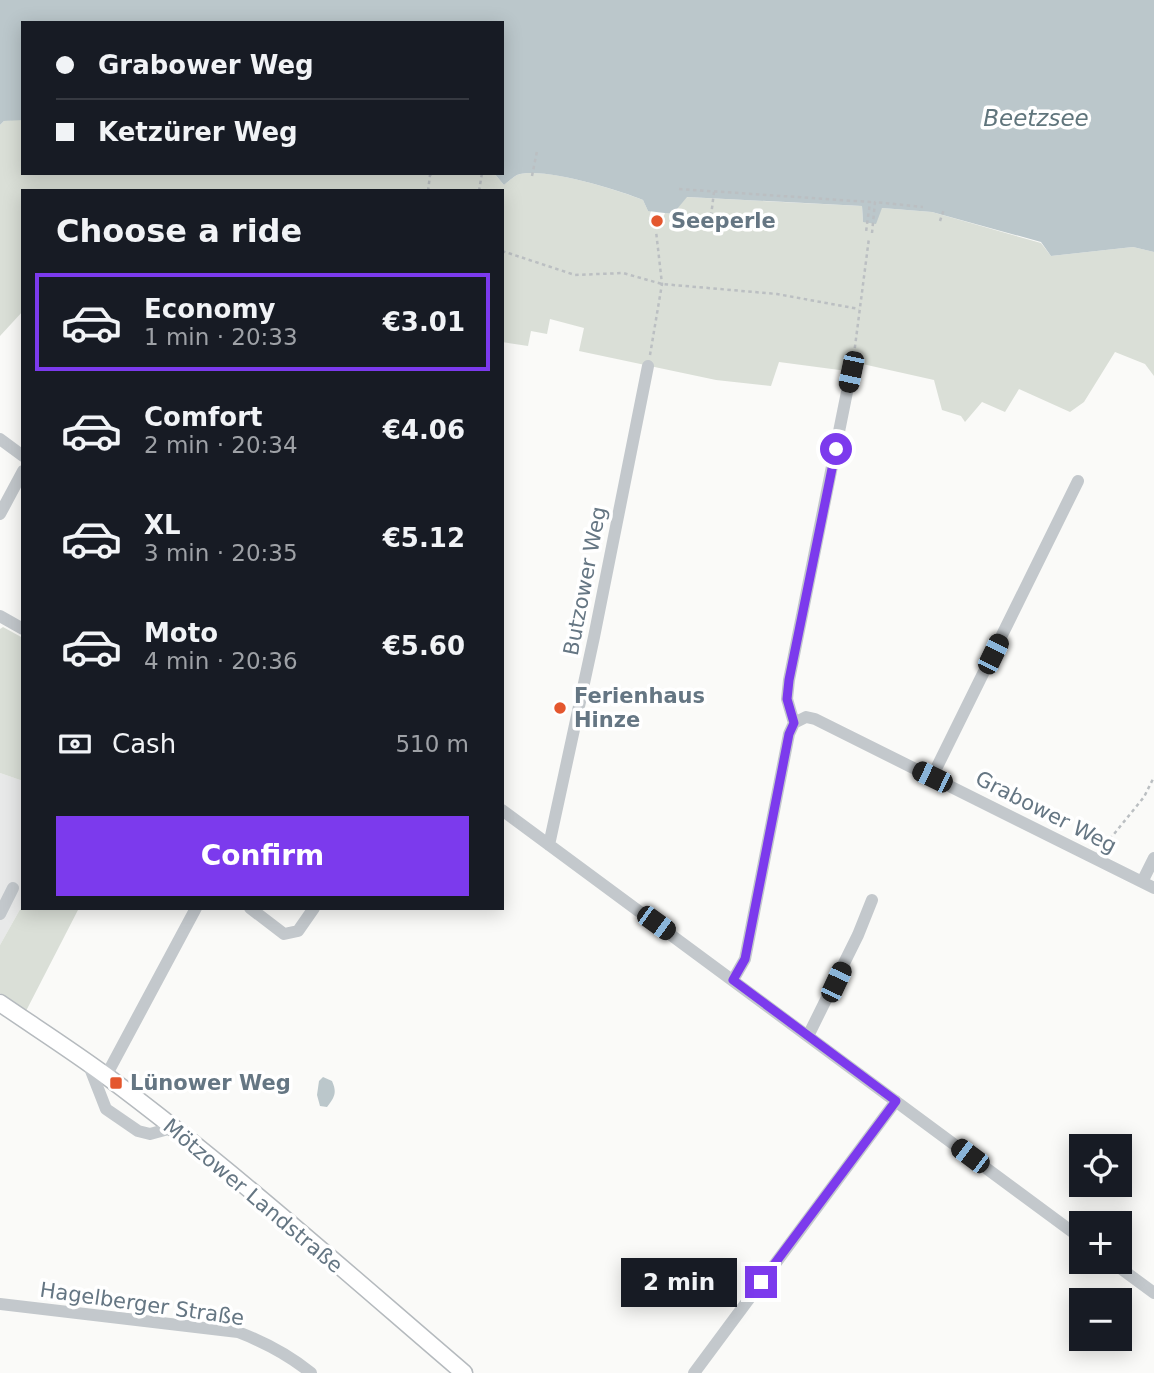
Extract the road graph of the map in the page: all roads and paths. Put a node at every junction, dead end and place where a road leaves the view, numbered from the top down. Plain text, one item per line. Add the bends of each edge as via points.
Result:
1 (537, 151) dead end
2 (532, 176) dead end
3 (679, 189) dead end
4 (713, 191) junction
5 (923, 207) dead end
6 (944, 209) dead end
7 (711, 216) dead end
8 (940, 221) dead end
9 (656, 231) dead end
10 (866, 232) dead end
11 (872, 233) dead end
12 (869, 238) dead end
13 (504, 251) edge
14 (662, 284) junction
15 (859, 309) junction
16 (648, 366) joint
17 (851, 372) joint
18 (0, 439) edge
19 (21, 455) edge
20 (21, 475) edge
21 (1078, 481) dead end
22 (0, 514) edge
23 (0, 616) edge
24 (21, 628) edge
25 (794, 723) junction
26 (1154, 776) edge
27 (932, 777) junction
28 (504, 811) edge
29 (549, 845) junction
30 (1154, 858) edge
31 (1096, 859) junction
32 (1148, 885) edge
33 (13, 888) dead end
34 (872, 900) dead end
35 (194, 910) edge
36 (253, 910) edge
37 (313, 910) edge
38 (0, 914) edge
39 (733, 980) junction
40 (0, 1003) edge
41 (808, 1036) junction
42 (88, 1063) junction
43 (106, 1076) junction
44 (896, 1101) junction
45 (172, 1128) junction
46 (1069, 1229) edge
47 (1128, 1274) edge
48 (1154, 1293) edge
49 (0, 1304) edge
50 (311, 1373) edge
51 (464, 1373) edge
52 (694, 1373) edge

1 - 2 path
3 - 4 path
4 - 7 path
4 - 10 path via 870,201
5 - 11 path via 876,202
6 - 8 path
9 - 14 path
12 - 15 path
13 - 14 path via 575,275 623,273
14 - 15 path via 777,294
14 - 16 path
15 - 17 path
16 - 29 street, Butzower Weg
17 - 25 street via 789,680 787,699
18 - 19 street
20 - 22 street
21 - 27 street
23 - 24 street
25 - 27 street, Grabower Weg via 806,717 815,719
25 - 39 street via 745,959
26 - 31 path via 1144,797
27 - 31 street, Grabower Weg
28 - 29 street
29 - 39 street
30 - 32 street, Grabower Weg
31 - 32 street, Grabower Weg
33 - 38 street
34 - 41 street
35 - 43 street
36 - 37 street via 285,934 298,931
39 - 41 street
40 - 42 main road, Mötzower Landstraße
41 - 44 street
42 - 43 main road, Mötzower Landstraße
42 - 45 street via 107,1109 138,1131 150,1134
43 - 45 main road, Mötzower Landstraße
44 - 46 street
44 - 52 street
45 - 51 main road, Mötzower Landstraße
47 - 48 street
49 - 50 street, Hagelberger Straße via 238,1332

